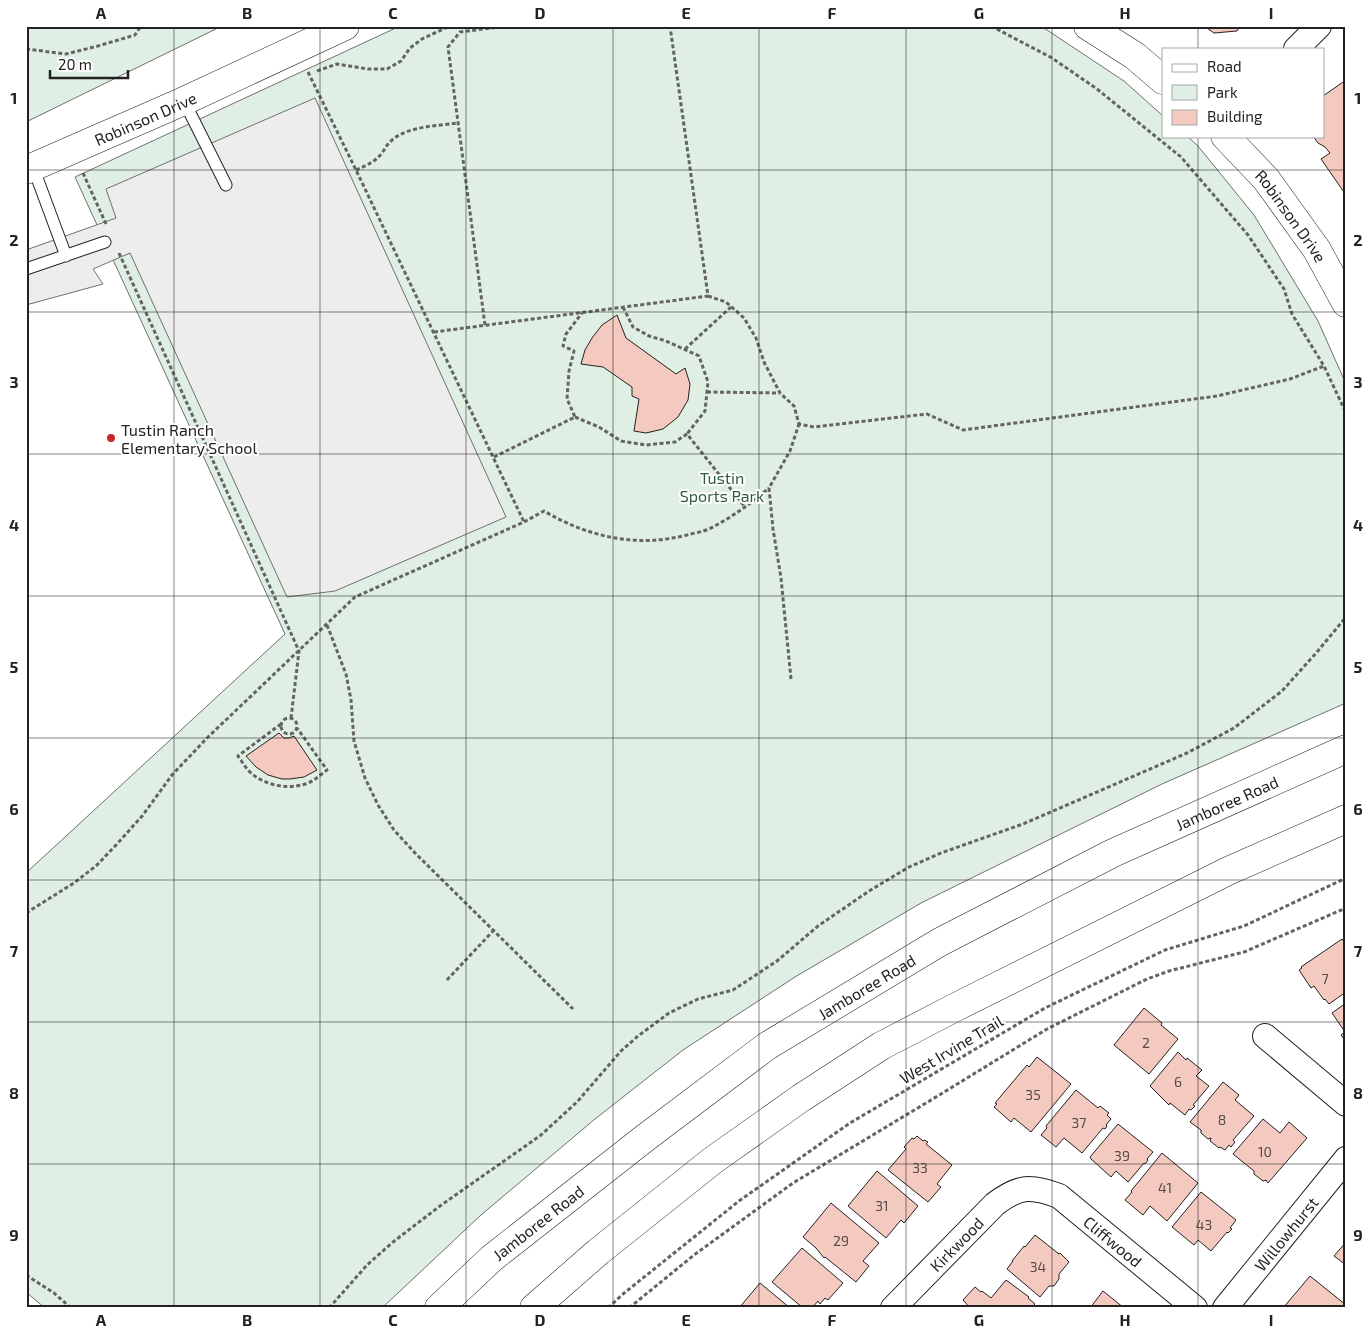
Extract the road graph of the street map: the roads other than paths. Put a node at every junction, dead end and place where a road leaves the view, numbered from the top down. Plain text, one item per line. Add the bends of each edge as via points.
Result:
1 (345, 26) edge
2 (1088, 26) edge
3 (1320, 26) edge
4 (1297, 48) edge
5 (1162, 79) edge
6 (184, 101) junction
7 (1227, 138) edge
8 (30, 169) edge
9 (226, 186) dead end
10 (105, 242) dead end
11 (66, 256) junction
12 (26, 269) edge
13 (1346, 303) edge
14 (1346, 749) edge
15 (1346, 819) edge
16 (1264, 1036) dead end
17 (1346, 1104) edge
18 (1346, 1159) edge
19 (1024, 1189) joint
20 (439, 1308) edge
21 (534, 1308) edge
22 (893, 1308) edge
23 (1195, 1308) edge
24 (1226, 1308) edge

1 - 6 main road, Robinson Drive
2 - 5 main road via 1135,56
3 - 4 street
6 - 8 main road, Robinson Drive
6 - 9 lane
7 - 13 main road, Robinson Drive via 1266,179 1317,250
8 - 11 lane
10 - 11 lane
11 - 12 lane
14 - 20 main road, Jamboree Road via 1112,853 940,942 767,1046 492,1258
15 - 21 main road via 1228,871 881,1046 712,1161
16 - 17 street
18 - 24 street, Willowhurst
19 - 22 street, Kirkwood via 1008,1194 994,1204
19 - 23 street, Cliffwood via 1042,1190 1059,1196

